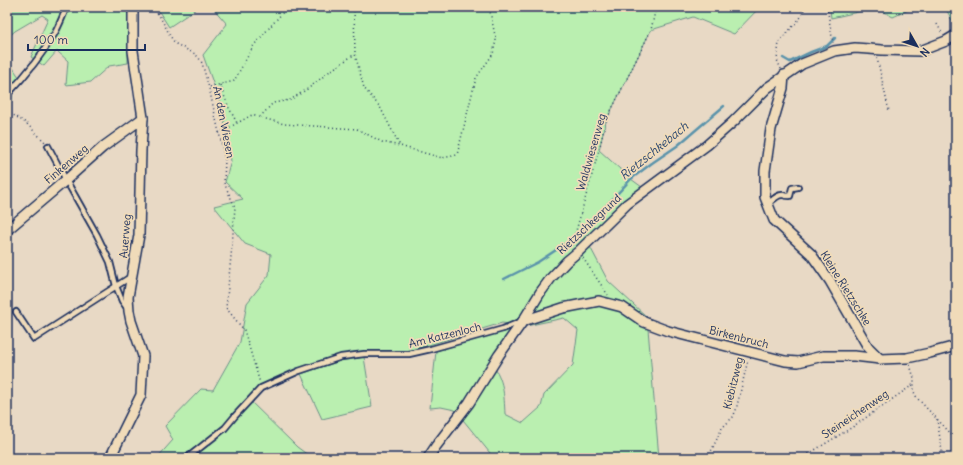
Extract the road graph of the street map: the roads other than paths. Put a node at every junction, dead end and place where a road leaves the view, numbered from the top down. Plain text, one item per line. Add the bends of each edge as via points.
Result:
1 (67, 7) edge
2 (133, 7) edge
3 (956, 35) edge
4 (784, 75) junction
5 (7, 95) edge
6 (143, 118) junction
7 (48, 146) road end
8 (66, 180) junction
9 (798, 187) dead end
10 (768, 204) junction
11 (7, 230) edge
12 (132, 276) junction
13 (116, 286) junction
14 (129, 311) junction
15 (16, 312) dead end
16 (524, 321) junction
17 (956, 346) edge
18 (880, 358) junction
19 (110, 458) edge
20 (187, 458) edge
21 (428, 458) edge

1 - 5 lane via 45,47
2 - 6 street, Auerweg via 133,51
3 - 4 street, Rietzschkegrund via 920,51 854,48 834,51 802,64
4 - 10 street, Kleine Rietzschke via 784,88 771,128 765,171
4 - 16 street, Rietzschkegrund via 707,145 627,204 575,249 540,293
6 - 8 street, Finkenweg via 103,147
6 - 12 street, Auerweg via 139,235
7 - 8 lane
8 - 11 street, Finkenweg
8 - 13 lane via 110,262
9 - 10 lane via 792,188 790,196 778,196
10 - 18 street, Kleine Rietzschke via 774,220 811,254 830,281 868,347
12 - 13 lane
12 - 14 street, Auerweg via 128,297
13 - 14 lane via 122,302
13 - 15 lane via 34,339
14 - 19 street, Auerweg via 143,356 141,394
16 - 18 street, Birkenbruch via 563,308 599,301 622,307 644,322 668,331 785,361 798,362 823,356
16 - 20 lane, Am Katzenloch via 431,350 409,354 341,357 299,371 261,388 225,428
16 - 21 street, Rietzschkegrund via 469,403
17 - 18 street, Birkenbruch via 907,358

